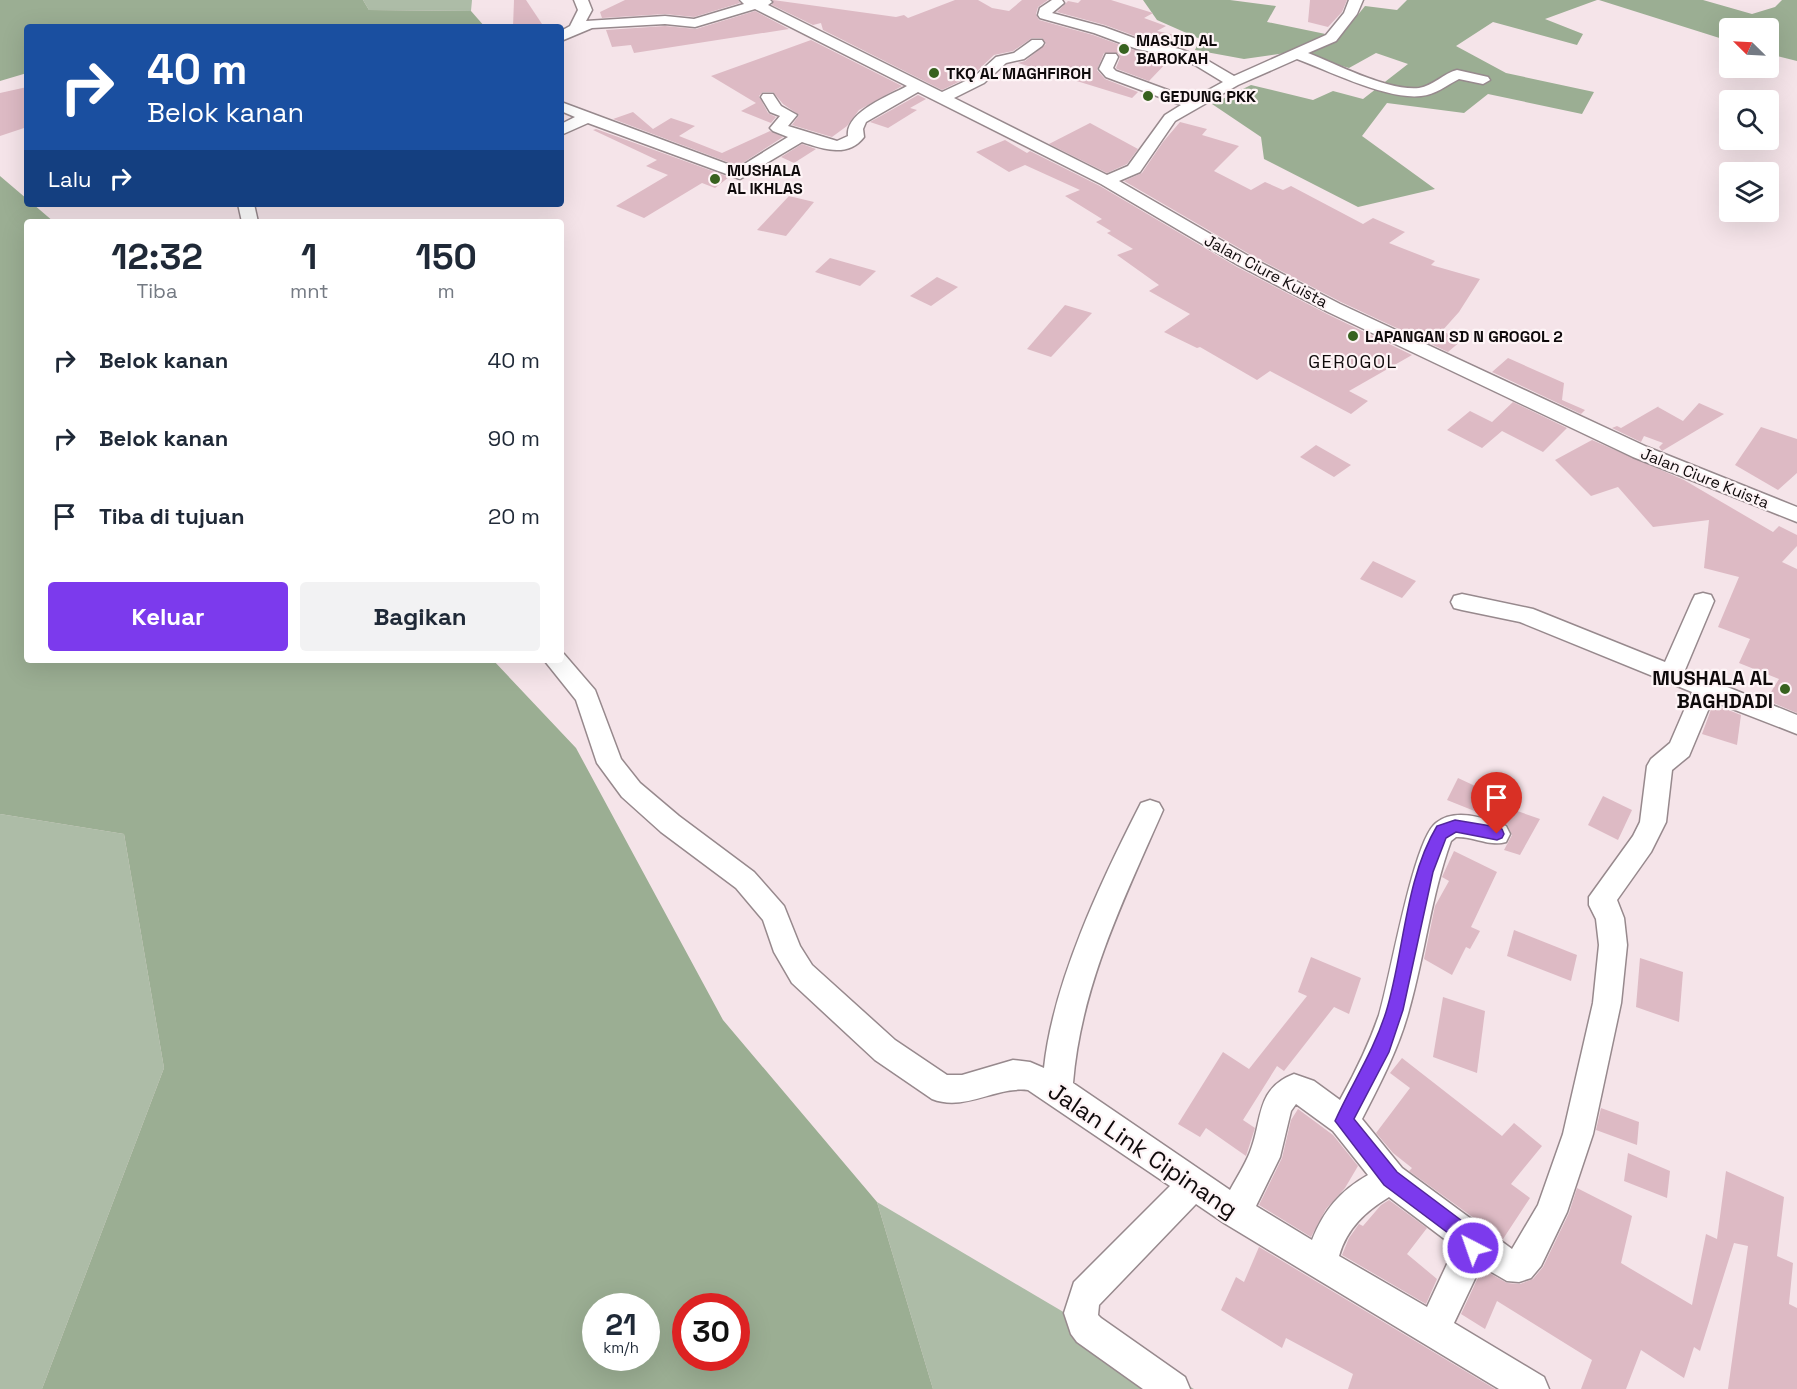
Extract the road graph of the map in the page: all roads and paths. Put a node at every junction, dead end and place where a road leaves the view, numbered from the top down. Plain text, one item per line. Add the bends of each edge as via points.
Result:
1 (581, 0) edge
2 (1356, 0) edge
3 (758, 1) edge
4 (1057, 3) dead end
5 (576, 28) junction
6 (564, 36) edge
7 (1037, 43) dead end
8 (1297, 54) junction
9 (1111, 57) dead end
10 (1483, 80) dead end
11 (1233, 82) junction
12 (918, 86) junction
13 (768, 97) dead end
14 (942, 98) junction
15 (1194, 105) junction
16 (564, 107) edge
17 (588, 117) junction
18 (564, 129) edge
19 (800, 136) junction
20 (1107, 181) junction
21 (1797, 515) edge
22 (1703, 601) dead end
23 (1462, 602) dead end
24 (559, 663) edge
25 (1672, 673) junction
26 (1706, 687) junction
27 (1797, 724) edge
28 (1149, 810) dead end
29 (1497, 834) dead end
30 (1057, 1089) junction
31 (1344, 1121) junction
32 (1390, 1179) junction
33 (1194, 1184) junction
34 (1235, 1212) junction
35 (1475, 1242) junction
36 (1321, 1262) junction
37 (1434, 1329) junction
38 (1173, 1389) edge
39 (1532, 1389) edge

1 - 5 street via 585,10
2 - 8 street via 1337,32
3 - 5 street via 695,23 665,20
3 - 12 street, Jalan Ciure Kuista
4 - 11 street via 1045,15 1142,46 1175,52
5 - 6 street
7 - 14 street via 1019,56 1001,60 979,80
8 - 10 street via 1409,92 1425,92 1457,74
8 - 11 street
9 - 15 street via 1106,69 1111,74
11 - 15 street
12 - 14 street, Jalan Ciure Kuista
12 - 19 street via 860,119 856,137 847,145 832,146
13 - 19 street via 775,109 789,115 778,128
14 - 20 street, Jalan Ciure Kuista
15 - 20 street via 1165,124 1134,169
16 - 17 street
17 - 18 street
17 - 19 street via 738,174
20 - 21 street, Jalan Ciure Kuista via 1334,308 1640,452
22 - 25 street
23 - 25 street via 1526,615
24 - 30 street, Jalan Link Cipinang via 587,696 610,763 631,790 745,880 774,914 788,952 802,974 885,1050 943,1089 962,1089 1013,1074 1030,1076
25 - 26 street
26 - 27 street
26 - 35 street via 1680,748 1661,763 1655,815 1647,833 1603,897 1613,945 1607,1003 1578,1134 1551,1212 1519,1266 1507,1265
28 - 30 street via 1076,981 1058,1056
29 - 31 street via 1455,826 1440,836 1426,872 1395,1010 1380,1052
30 - 33 street, Jalan Link Cipinang
31 - 32 street
31 - 34 street via 1303,1091 1290,1090 1273,1115 1267,1150
32 - 35 street
32 - 36 street via 1343,1211 1332,1227
33 - 34 street, Jalan Link Cipinang
33 - 38 street via 1086,1294 1081,1312 1081,1320 1089,1330
34 - 36 street, Jalan Link Cipinang
35 - 37 street
36 - 37 street, Jalan Link Cipinang
37 - 39 street, Jalan Link Cipinang

